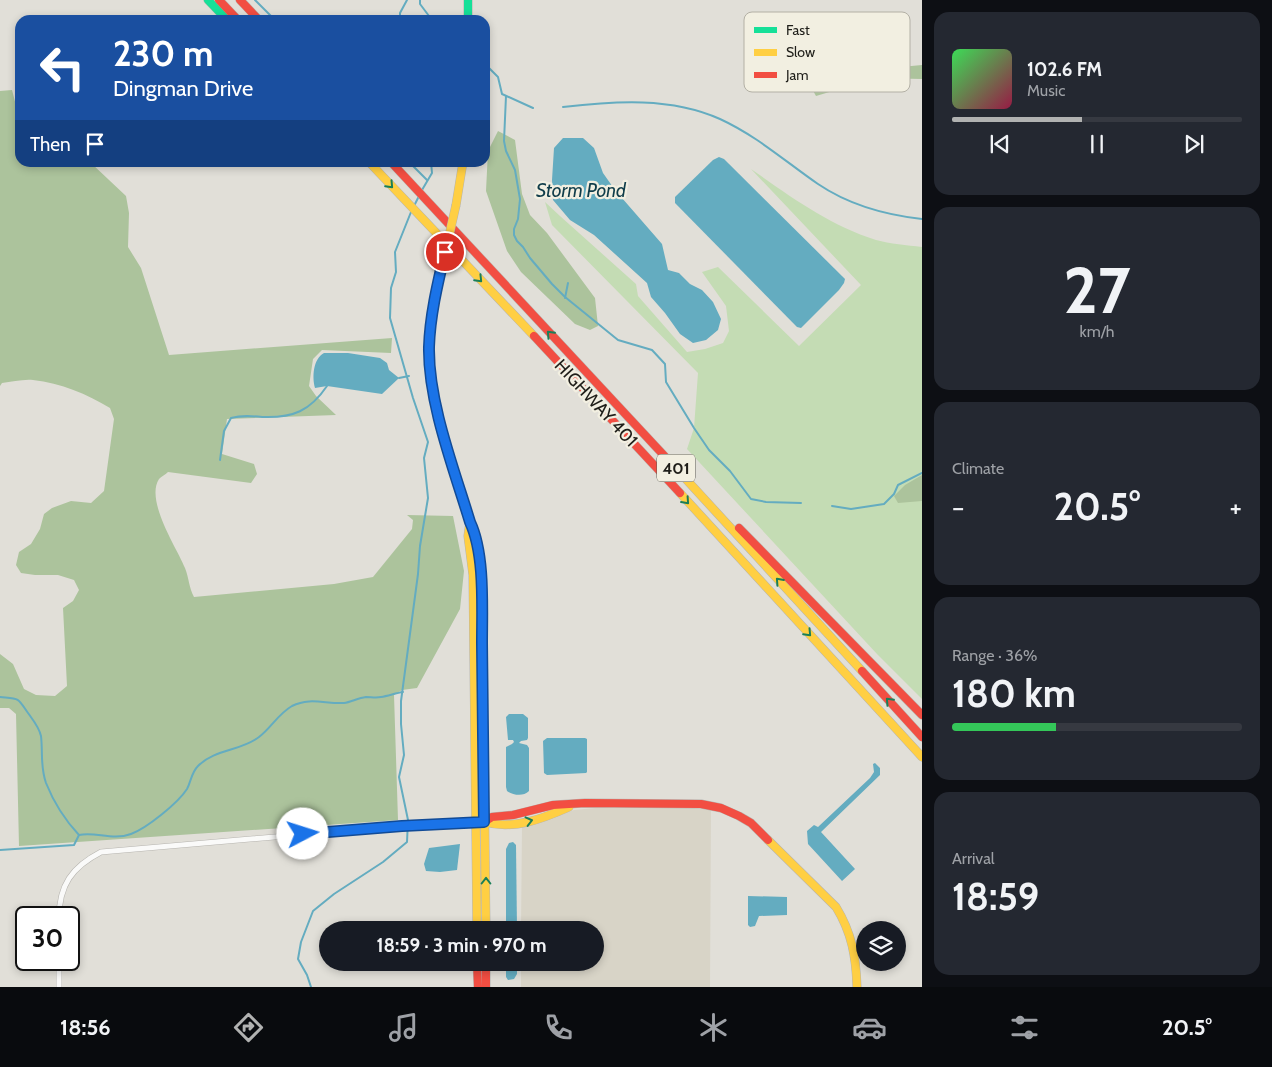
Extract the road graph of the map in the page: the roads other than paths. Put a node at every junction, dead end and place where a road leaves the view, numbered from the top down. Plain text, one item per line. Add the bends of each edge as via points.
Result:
1 (208, 0) edge
2 (220, 0) edge
3 (240, 0) edge
4 (468, 0) edge
5 (223, 15) edge
6 (234, 15) edge
7 (254, 15) edge
8 (468, 15) edge
9 (373, 167) edge
10 (397, 167) edge
11 (462, 167) edge
12 (717, 513) junction
13 (922, 715) edge
14 (922, 737) edge
15 (922, 757) edge
16 (480, 822) junction
17 (60, 906) edge
18 (477, 921) edge
19 (486, 921) edge
20 (59, 971) edge
21 (477, 971) edge
22 (486, 971) edge
23 (59, 987) edge
24 (478, 987) edge
25 (486, 987) edge
26 (857, 987) edge

1 - 5 main road
2 - 6 main road
3 - 7 main road
4 - 8 main road
9 -> 15 main road, HIGHWAY 401 / 401 via 559,362
12 -> 10 main road, HIGHWAY 401 / 401
11 - 16 main road, bridge via 429,346 431,380 445,439 476,535 481,582
12 - 13 main road via 732,521
14 -> 12 main road, HIGHWAY 401 / 401
16 - 17 street via 101,852 68,877
16 - 18 main road
19 -> 16 main road
16 - 26 main road via 492,825 525,822 585,803 701,804 736,814 751,824 836,908 854,944
20 - 23 street
21 - 24 main road
22 - 25 main road

